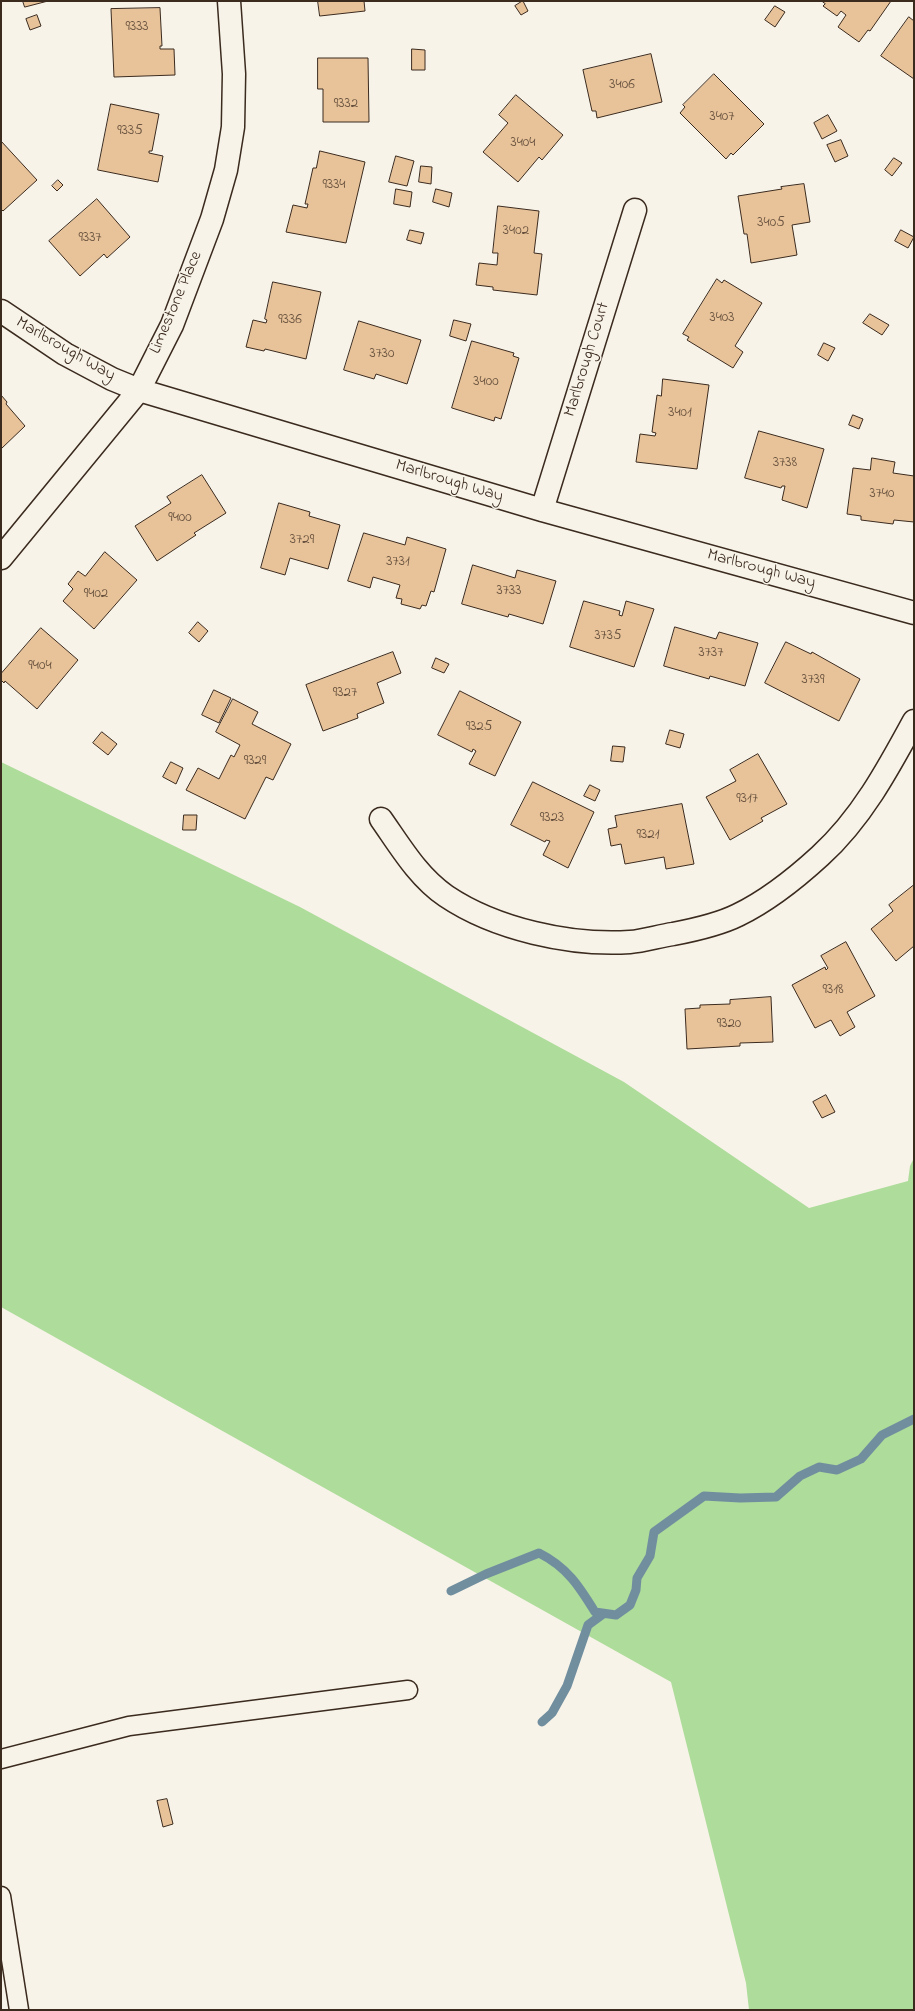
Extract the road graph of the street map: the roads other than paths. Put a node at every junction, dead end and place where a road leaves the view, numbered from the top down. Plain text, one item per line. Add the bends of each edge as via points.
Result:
1 (229, 1) edge
2 (635, 210) dead end
3 (1, 311) edge
4 (139, 390) junction
5 (542, 510) junction
6 (1, 558) edge
7 (914, 613) edge
8 (914, 721) edge
9 (381, 819) dead end
10 (408, 1690) dead end
11 (1, 1759) edge
12 (1, 1896) edge
13 (19, 2010) edge

1 - 4 street, Limestone Place via 234,97 233,127 226,170 212,219 172,325
2 - 5 street, Marlbrough Court
3 - 4 street, Marlbrough Way via 65,354
4 - 5 street, Marlbrough Way
4 - 6 street, Limestone Place
5 - 7 street, Marlbrough Way
8 - 9 street via 882,780 863,806 820,856 764,900 737,916 692,930 630,942 584,941 498,924 446,896 419,873
10 - 11 lane via 129,1726
12 - 13 lane

